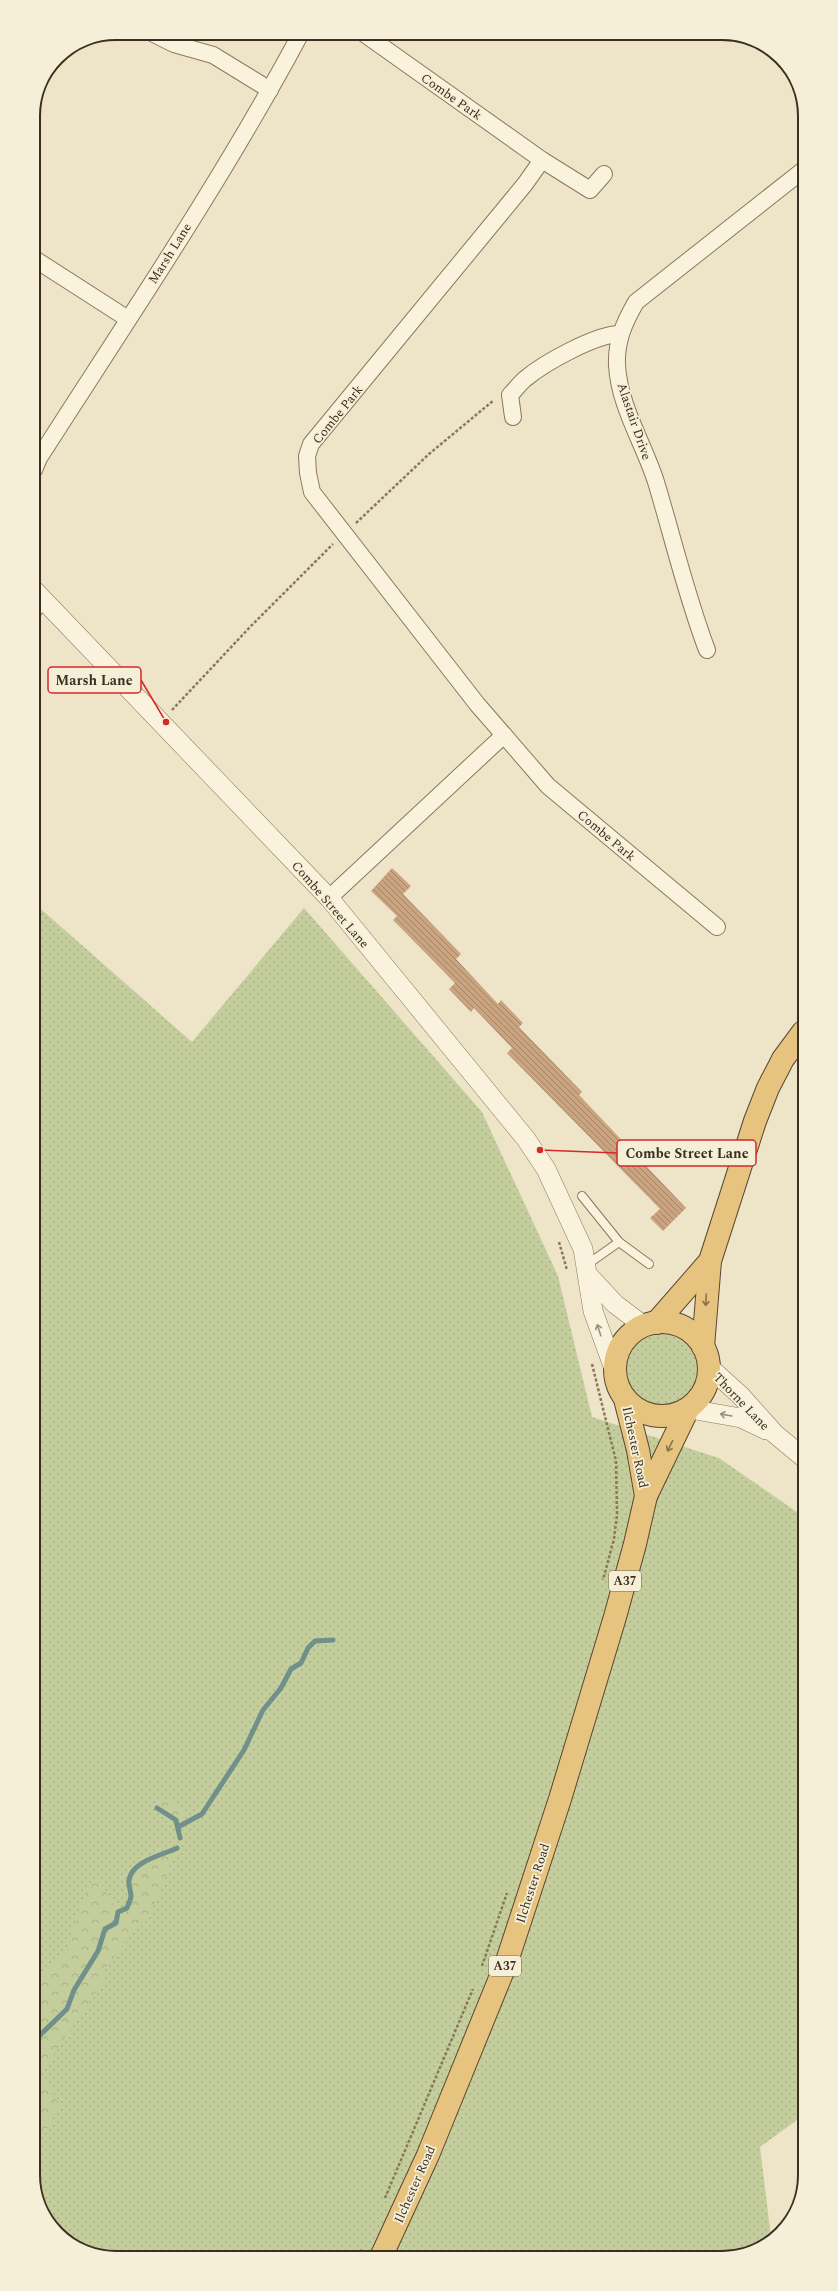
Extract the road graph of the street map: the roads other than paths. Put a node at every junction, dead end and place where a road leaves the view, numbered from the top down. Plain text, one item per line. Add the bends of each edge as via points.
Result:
1 (166, 40) edge
2 (297, 40) edge
3 (373, 40) edge
4 (270, 90) junction
5 (542, 160) junction
6 (604, 174) dead end
7 (798, 174) edge
8 (40, 262) edge
9 (128, 319) junction
10 (620, 334) junction
11 (513, 417) dead end
12 (40, 456) edge
13 (40, 602) edge
14 (707, 650) dead end
15 (504, 735) junction
16 (329, 898) junction
17 (717, 927) dead end
18 (798, 1039) edge
19 (582, 1196) dead end
20 (619, 1242) junction
21 (710, 1261) junction
22 (649, 1264) dead end
23 (586, 1271) junction
24 (650, 1324) junction
25 (703, 1347) junction
26 (614, 1366) junction
27 (709, 1367) junction
28 (625, 1398) junction
29 (689, 1410) junction
30 (775, 1434) junction
31 (798, 1453) edge
32 (646, 1496) junction
33 (384, 2251) edge

1 - 4 street via 213,55
2 - 4 street, Marsh Lane
3 - 5 street, Combe Park
4 - 9 street, Marsh Lane
5 - 6 street, Combe Park via 590,190
5 - 15 street, Combe Park via 311,444 307,461 312,492 476,704
7 - 10 street, Alastair Drive via 636,302
8 - 9 street
9 - 12 street, Marsh Lane
10 - 11 street via 609,334 560,356 525,379 510,395
10 - 14 street, Alastair Drive via 617,365 625,401 656,481 695,618
13 - 16 street, Combe Street Lane via 162,722
15 - 16 street
15 - 17 street, Combe Park via 548,786
16 - 23 street, Combe Street Lane via 526,1139 562,1200 583,1249
18 - 21 highway, A37 via 768,1088 755,1120
19 - 20 lane
20 - 22 lane
20 - 23 lane
21 - 24 highway, A37
21 -> 25 highway, A37
23 - 24 street via 615,1304
26 -> 23 street, Combe Street Lane via 593,1311
24 - 25 highway, A37 via 670,1322 687,1328
24 - 26 highway, A37 via 632,1334 620,1345
25 - 27 highway, A37
26 - 28 highway, A37 via 617,1384
27 - 29 highway, A37 via 706,1387
27 - 30 street, Thorne Lane via 741,1396
28 - 29 highway, A37 via 644,1413 659,1417 674,1416
28 - 32 highway, Ilchester Road / A37
30 -> 29 street, Thorne Lane via 741,1418
29 -> 32 highway, Ilchester Road / A37
30 - 31 street, Thorne Lane
32 - 33 highway, Ilchester Road / A37 via 636,1544 615,1617 560,1799 506,1961 428,2155

